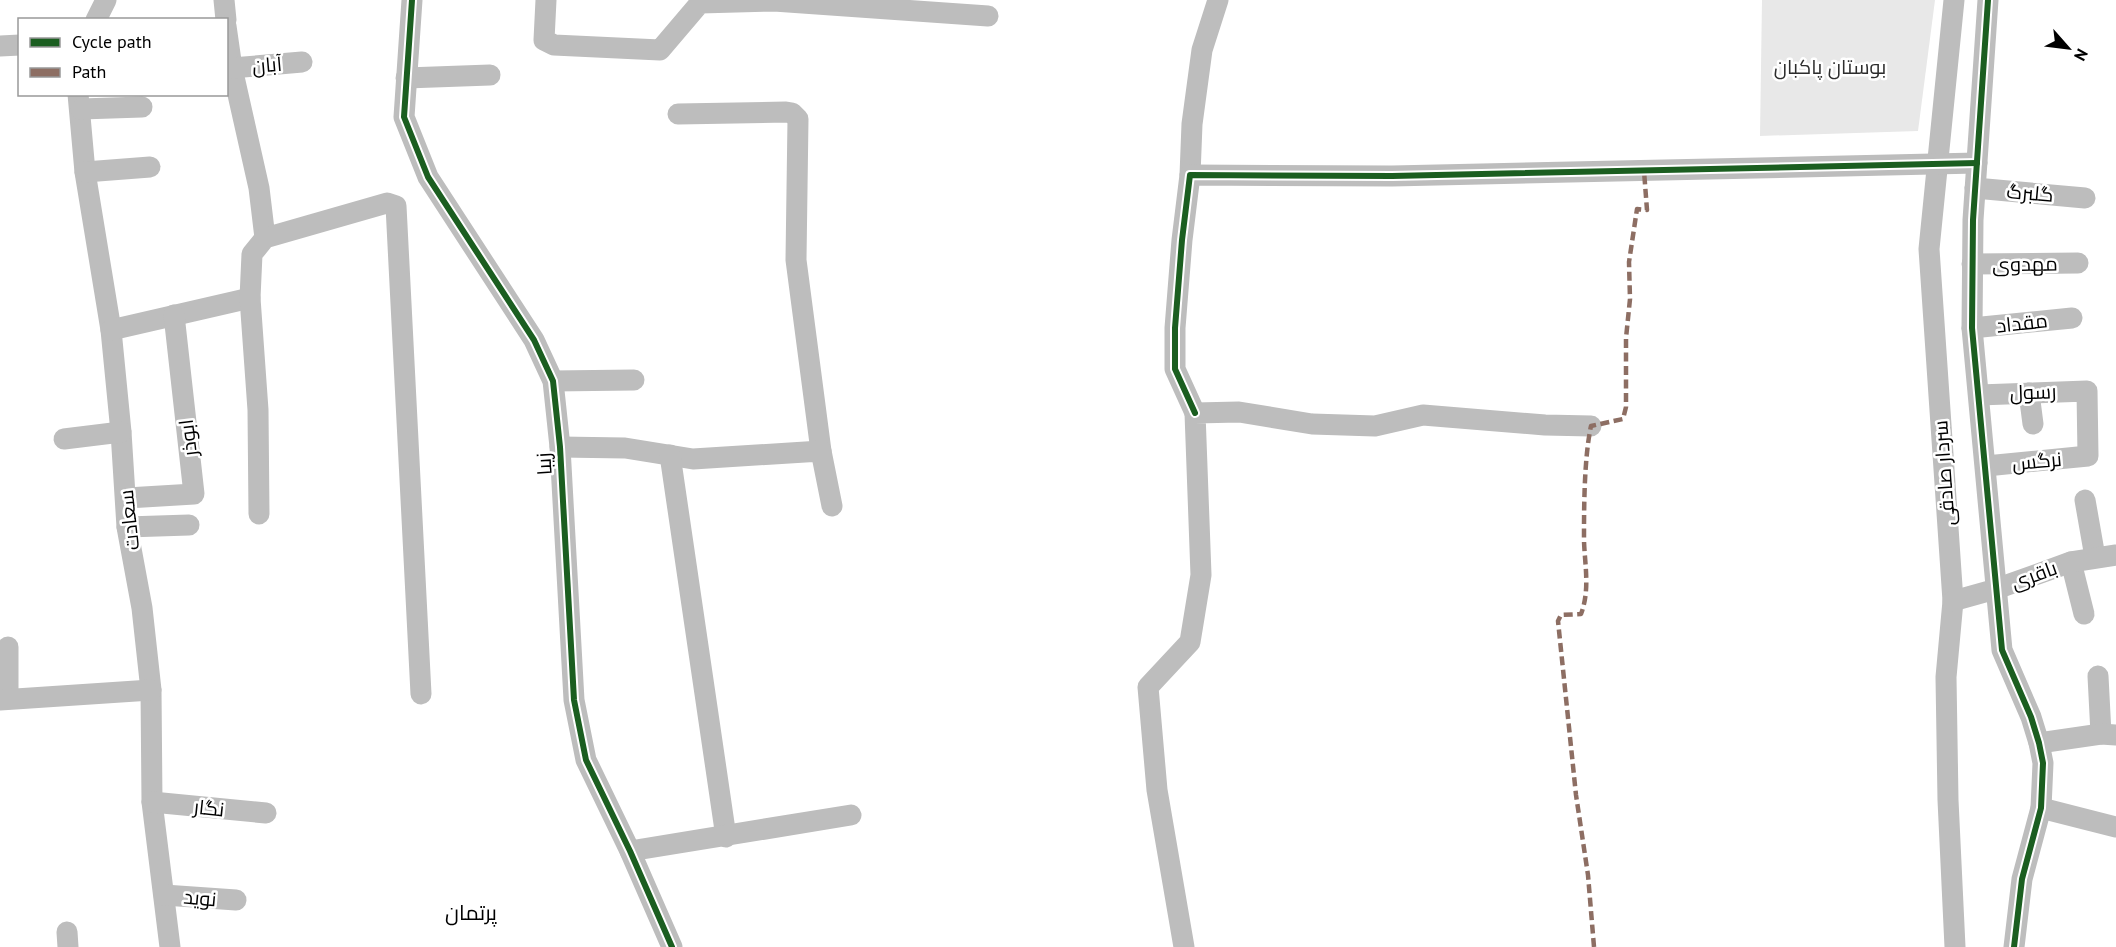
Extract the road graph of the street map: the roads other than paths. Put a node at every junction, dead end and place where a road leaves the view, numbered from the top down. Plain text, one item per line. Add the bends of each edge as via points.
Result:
1 (106, 0) edge
2 (224, 0) edge
3 (412, 0) edge
4 (546, 0) edge
5 (1218, 0) edge
6 (1953, 4) edge
7 (1987, 5) edge
8 (988, 16) dead end
9 (97, 18) edge
10 (226, 18) edge
11 (228, 38) edge
12 (18, 45) edge
13 (0, 46) edge
14 (302, 62) dead end
15 (232, 68) junction
16 (489, 75) dead end
17 (406, 78) junction
18 (79, 102) edge
19 (142, 107) dead end
20 (678, 114) dead end
21 (1977, 163) junction
22 (1937, 164) junction
23 (150, 167) dead end
24 (85, 172) junction
25 (1190, 175) junction
26 (1975, 188) junction
27 (2085, 198) dead end
28 (265, 238) junction
29 (2078, 263) dead end
30 (1972, 264) junction
31 (250, 298) junction
32 (174, 315) junction
33 (2072, 318) dead end
34 (1972, 328) junction
35 (111, 330) junction
36 (634, 380) dead end
37 (553, 381) junction
38 (2029, 393) junction
39 (1979, 394) junction
40 (1194, 413) junction
41 (2033, 424) dead end
42 (1592, 426) dead end
43 (122, 432) junction
44 (64, 440) dead end
45 (560, 447) junction
46 (821, 451) junction
47 (670, 455) junction
48 (2088, 456) joint
49 (1986, 466) junction
50 (127, 498) junction
51 (2085, 500) dead end
52 (832, 506) dead end
53 (259, 514) dead end
54 (189, 525) dead end
55 (127, 527) junction
56 (2106, 556) edge
57 (2071, 562) junction
58 (1996, 589) junction
59 (1953, 601) junction
60 (2084, 614) dead end
61 (8, 647) dead end
62 (2098, 676) dead end
63 (151, 690) junction
64 (421, 694) dead end
65 (4, 700) edge
66 (2109, 734) edge
67 (2039, 743) junction
68 (152, 802) junction
69 (2041, 808) junction
70 (266, 813) dead end
71 (851, 814) dead end
72 (2116, 827) edge
73 (726, 837) junction
74 (630, 851) junction
75 (164, 895) junction
76 (236, 900) dead end
77 (170, 947) edge
78 (672, 947) edge
79 (1184, 947) edge
80 (1955, 947) edge
81 (2014, 947) edge

1 - 9 street
2 - 10 street
3 - 17 street, زیبا
4 - 8 street via 544,40 554,45 660,50 700,3 774,1
5 - 25 street via 1202,50
6 - 7 street
6 - 22 street, سردار صادقی
7 - 21 street
11 - 15 street
12 - 13 street
14 - 15 street, آبان
15 - 28 street via 259,188
16 - 17 street
17 - 37 street, زیبا via 404,117 428,177 534,340
18 - 19 street
18 - 24 street, سعادت
20 - 46 street via 786,112 798,118 796,260
21 - 22 street
21 - 26 street
22 - 25 street via 1392,176
22 - 59 street, سردار صادقی via 1929,249
23 - 24 street
24 - 35 street, سعادت
25 - 40 street via 1174,369
26 - 27 street, گلبرگ
26 - 30 street
28 - 31 street via 252,254
28 - 64 street via 387,203 396,206
29 - 30 street, مهدوی
30 - 34 street
31 - 32 street
31 - 53 street via 258,410
32 - 35 street
32 - 50 street, ابوذر via 194,494
33 - 34 street, مقداد
34 - 39 street
35 - 43 street, سعادت
36 - 37 street
37 - 45 street, زیبا
38 - 39 street, رسول
38 - 41 street
38 - 48 street, رسول via 2087,391
39 - 49 street
40 - 42 street via 1239,412 1312,424 1375,426 1423,415
40 - 79 street via 1201,575 1190,642 1148,687 1157,790
43 - 44 street
43 - 50 street, سعادت
45 - 47 street via 625,448
45 - 74 street, زیبا via 574,700 586,760
46 - 47 street via 693,459
46 - 52 street
47 - 73 street
48 - 49 street, نرگس
49 - 58 street
50 - 55 street, سعادت
51 - 56 street
54 - 55 street
55 - 63 street, سعادت via 142,608
56 - 57 street, باقری
57 - 58 street, باقری
57 - 60 street
58 - 59 street, باقری
58 - 67 street via 2002,650
59 - 80 street, سردار صادقی via 1946,677
61 - 65 street
62 - 66 street
63 - 65 street
63 - 68 street, سعادت
66 - 67 street
67 - 69 street via 2043,763
68 - 70 street, نگار
68 - 75 street, سعادت
69 - 72 street
69 - 81 street via 2022,879
71 - 73 street
73 - 74 street
74 - 78 street, زیبا
75 - 76 street, نوید
75 - 77 street, سعادت

